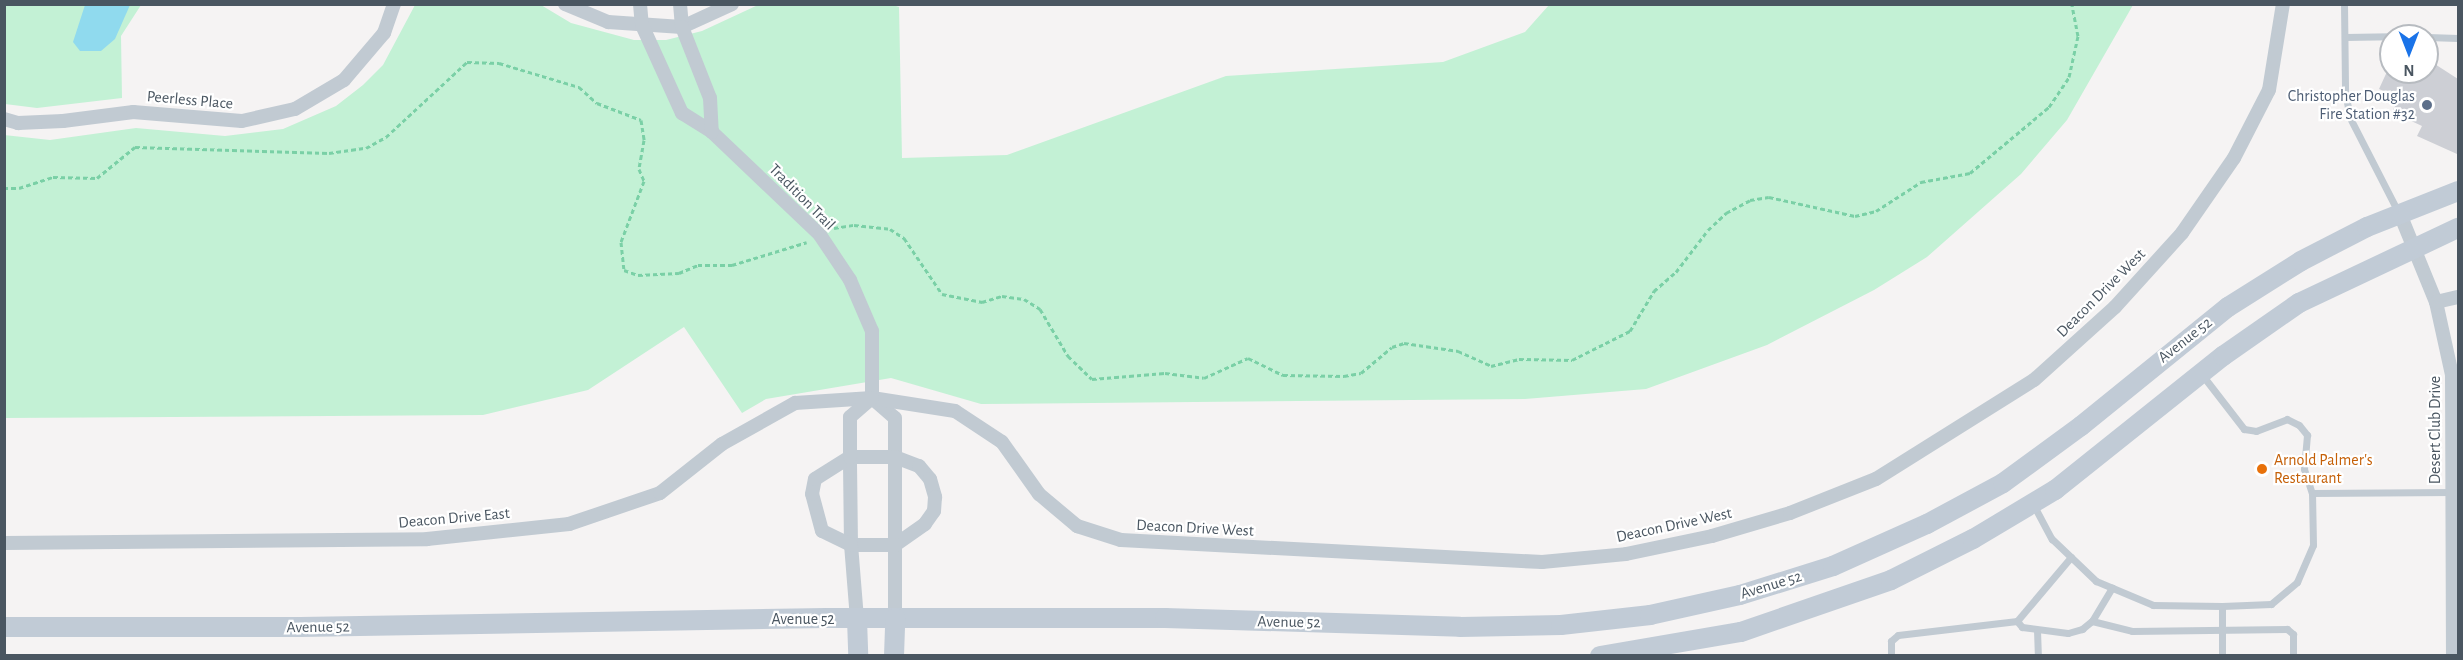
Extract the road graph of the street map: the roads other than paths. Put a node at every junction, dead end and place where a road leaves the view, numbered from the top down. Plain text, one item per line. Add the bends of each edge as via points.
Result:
1 (394, 4) edge
2 (565, 4) edge
3 (640, 4) edge
4 (680, 4) edge
5 (732, 4) edge
6 (2283, 4) edge
7 (2344, 4) edge
8 (642, 25) junction
9 (682, 27) junction
10 (2379, 36) edge
11 (2345, 37) junction
12 (2439, 37) edge
13 (2458, 38) edge
14 (4, 119) edge
15 (712, 132) junction
16 (2458, 191) edge
17 (2400, 214) junction
18 (2458, 228) edge
19 (2414, 247) junction
20 (2458, 297) edge
21 (2436, 302) junction
22 (2201, 374) junction
23 (872, 398) junction
24 (850, 457) junction
25 (895, 457) junction
26 (2454, 484) edge
27 (2312, 493) junction
28 (2033, 504) junction
29 (4, 543) edge
30 (851, 545) junction
31 (895, 545) junction
32 (2071, 557) junction
33 (2112, 588) junction
34 (2223, 606) junction
35 (2456, 616) edge
36 (895, 618) junction
37 (857, 619) junction
38 (2017, 621) junction
39 (2092, 621) junction
40 (4, 627) edge
41 (2222, 628) junction
42 (2037, 630) junction
43 (858, 656) edge
44 (894, 656) edge
45 (1600, 656) edge
46 (1891, 656) edge
47 (2038, 656) edge
48 (2222, 656) edge
49 (2293, 656) edge
50 (2453, 656) edge

1 - 14 street, Peerless Place via 384,33 344,80 295,109 242,121 133,112 63,121 18,123
2 - 8 street via 608,22
3 - 8 street, Tradition Trail
4 - 9 street
5 - 9 street
6 - 23 street, Deacon Drive West via 2269,90 2234,158 2182,234 2115,307 2034,380 1875,479 1790,513 1712,536 1626,554 1542,562 1121,540 1077,526 1039,494 1002,442 955,411
7 - 11 lane
8 - 9 street
8 - 15 street, Tradition Trail via 682,113
9 - 15 street via 710,98
10 - 11 lane
11 - 17 lane via 2345,92 2350,118
12 - 13 lane
15 - 23 street, Tradition Trail via 820,235 850,280 872,331
16 - 17 main road, Avenue 52
17 - 19 street, Desert Club Drive
17 - 36 main road, Avenue 52 via 2301,261 2228,307 2081,426 2003,483 1927,524 1833,566 1740,595 1650,615 1561,625
18 - 19 main road
19 - 21 street, Desert Club Drive
19 - 22 main road via 2299,303
20 - 21 street
21 - 26 street, Desert Club Drive via 2452,375
22 - 27 lane via 2244,429 2256,431 2287,419 2299,425 2307,435 2304,469
22 - 28 main road
23 - 24 street via 849,417
23 - 25 street via 895,418
23 - 29 street, Deacon Drive East via 795,403 722,444 660,493 569,524 427,539
24 - 25 street
24 - 30 street
24 - 30 street via 815,479 812,494 822,531
25 - 31 street
25 - 31 street via 919,466 930,479 935,497 934,511 925,524
26 - 27 lane
26 - 35 street, Desert Club Drive
27 - 34 lane via 2313,545 2297,582 2271,604
28 - 32 lane via 2052,539
28 - 45 main road via 1974,539 1891,580 1824,605 1741,632
30 - 31 street
30 - 37 street
31 - 36 street
32 - 33 lane via 2096,581
32 - 38 lane
33 - 34 lane via 2152,605
33 - 39 lane
34 - 41 lane
35 - 50 street, Desert Club Drive
36 - 37 main road, Avenue 52
36 - 44 main road
37 - 40 main road, Avenue 52
37 - 43 main road
38 - 42 lane via 2022,627
38 - 46 lane via 1898,635 1891,641
39 - 41 lane via 2132,631
39 - 42 lane via 2068,633
41 - 48 lane
41 - 49 lane via 2287,629 2293,634
42 - 47 lane

